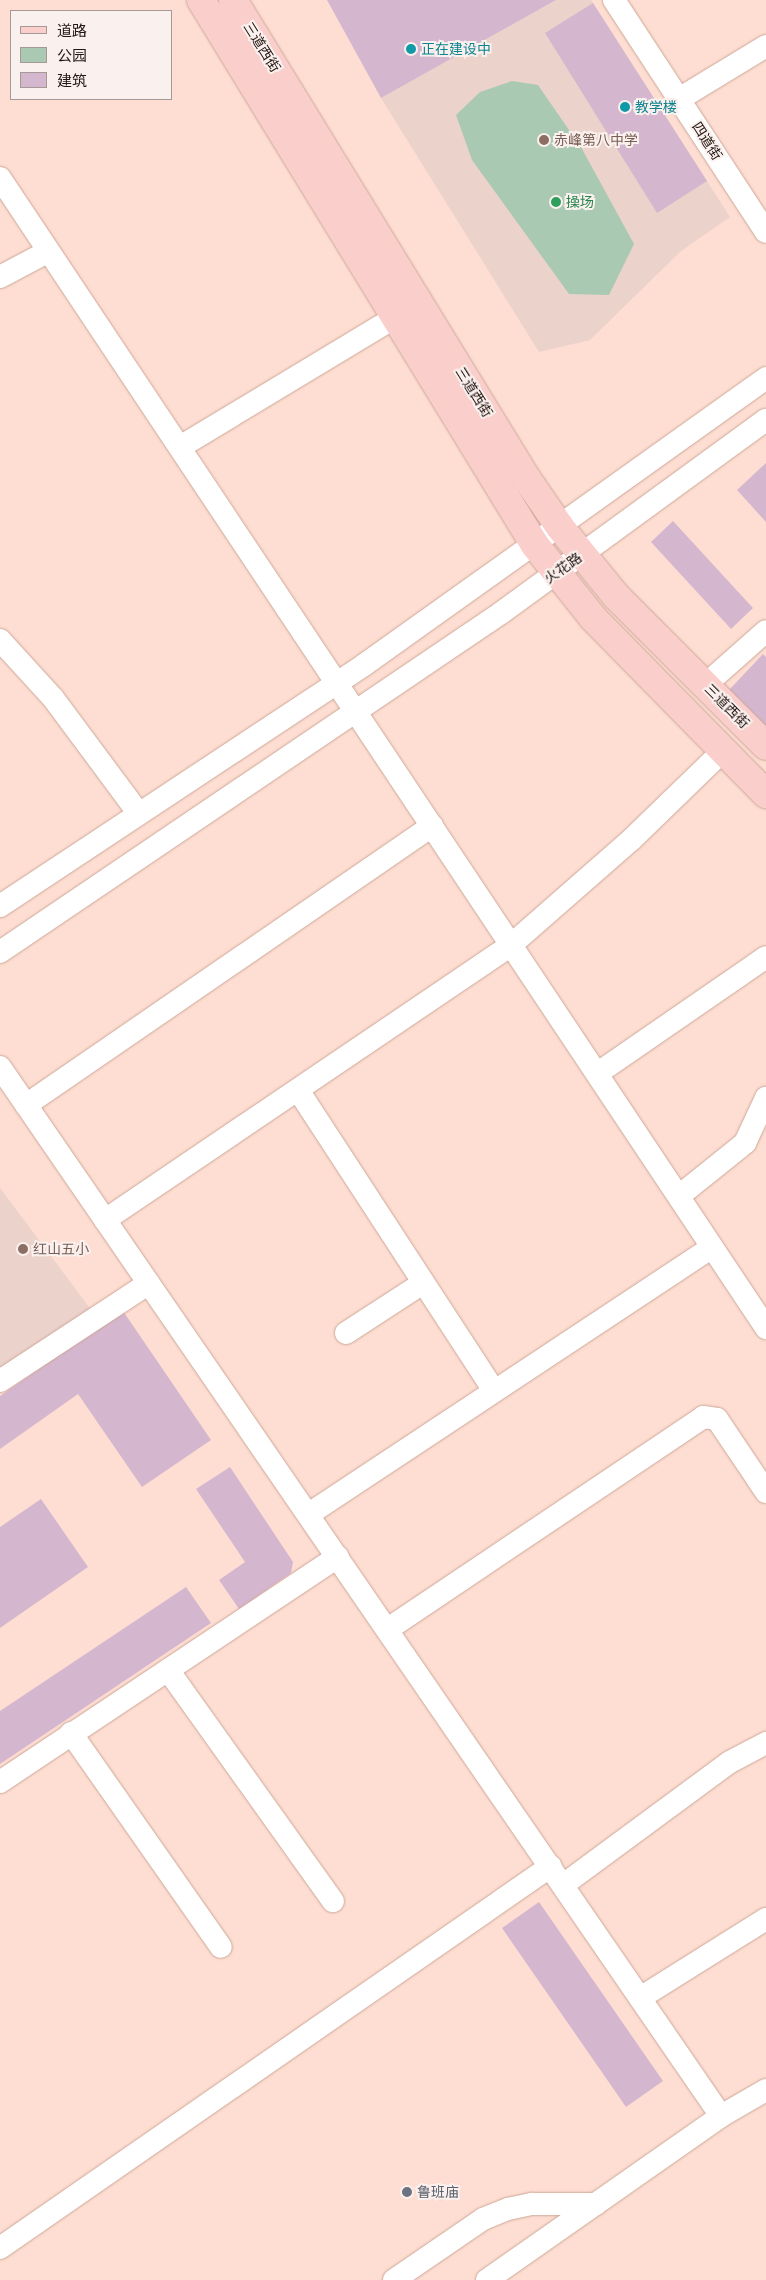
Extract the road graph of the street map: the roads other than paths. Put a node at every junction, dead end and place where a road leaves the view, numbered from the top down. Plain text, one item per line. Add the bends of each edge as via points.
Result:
1 (201, 0) edge
2 (233, 0) edge
3 (614, 0) edge
4 (766, 46) edge
5 (679, 99) junction
6 (0, 178) edge
7 (763, 221) edge
8 (49, 250) junction
9 (0, 277) edge
10 (394, 318) junction
11 (766, 378) edge
12 (766, 420) edge
13 (180, 447) junction
14 (560, 527) junction
15 (535, 545) junction
16 (582, 554) junction
17 (556, 573) junction
18 (766, 631) edge
19 (0, 640) edge
20 (337, 684) junction
21 (705, 685) junction
22 (356, 712) junction
23 (766, 746) edge
24 (724, 751) junction
25 (766, 794) edge
26 (139, 814) junction
27 (432, 826) junction
28 (0, 906) edge
29 (511, 945) junction
30 (0, 952) edge
31 (766, 957) edge
32 (0, 1067) edge
33 (598, 1073) junction
34 (298, 1090) junction
35 (766, 1098) edge
36 (26, 1105) junction
37 (679, 1196) junction
38 (106, 1220) junction
39 (712, 1247) junction
40 (149, 1283) junction
41 (423, 1283) junction
42 (766, 1328) edge
43 (346, 1333) dead end
44 (0, 1381) edge
45 (494, 1392) junction
46 (766, 1492) edge
47 (309, 1514) junction
48 (338, 1557) junction
49 (388, 1629) junction
50 (168, 1670) junction
51 (71, 1733) junction
52 (766, 1743) edge
53 (0, 1782) edge
54 (551, 1866) junction
55 (563, 1885) junction
56 (333, 1901) dead end
57 (766, 1919) edge
58 (221, 1947) dead end
59 (640, 1998) junction
60 (766, 2090) edge
61 (720, 2116) junction
62 (596, 2204) junction
63 (0, 2248) edge
64 (394, 2280) edge
65 (487, 2280) edge

1 - 10 main road
2 - 14 main road, 三道西街
3 - 5 street, 四道街
4 - 5 street
5 - 7 street, 四道街
6 - 8 street
8 - 9 street
8 - 13 street
10 - 13 street
10 - 15 main road
11 - 14 street
12 - 16 street, 火花路
13 - 20 street
14 - 15 street
14 - 16 main road, 三道西街
15 - 17 main road
15 - 20 street
16 - 17 street, 火花路
16 - 21 main road, 三道西街 via 616,596
17 - 22 street, 火花路
17 - 24 main road via 593,618
18 - 21 street
19 - 26 street via 53,698
20 - 22 street
20 - 26 street
21 - 23 main road, 三道西街
22 - 27 street
22 - 30 street, 火花路
24 - 25 main road
24 - 29 street via 632,840
26 - 28 street
27 - 29 street
27 - 36 street
29 - 33 street
29 - 34 street
31 - 33 street
32 - 36 street
33 - 37 street
34 - 38 street
34 - 41 street
35 - 37 street via 745,1143
36 - 38 street
37 - 39 street
38 - 40 street
39 - 42 street
39 - 45 street
40 - 44 street
40 - 47 street
41 - 43 street
41 - 45 street
45 - 47 street
46 - 49 street via 717,1419 703,1417
47 - 48 street
48 - 49 street
48 - 50 street
49 - 54 street
50 - 51 street
50 - 56 street
51 - 53 street
51 - 58 street
52 - 55 street via 730,1762
54 - 55 street
54 - 63 street
55 - 59 street
57 - 59 street
59 - 61 street
60 - 61 street
61 - 62 street
62 - 64 street via 532,2204 508,2209 483,2219
62 - 65 street

